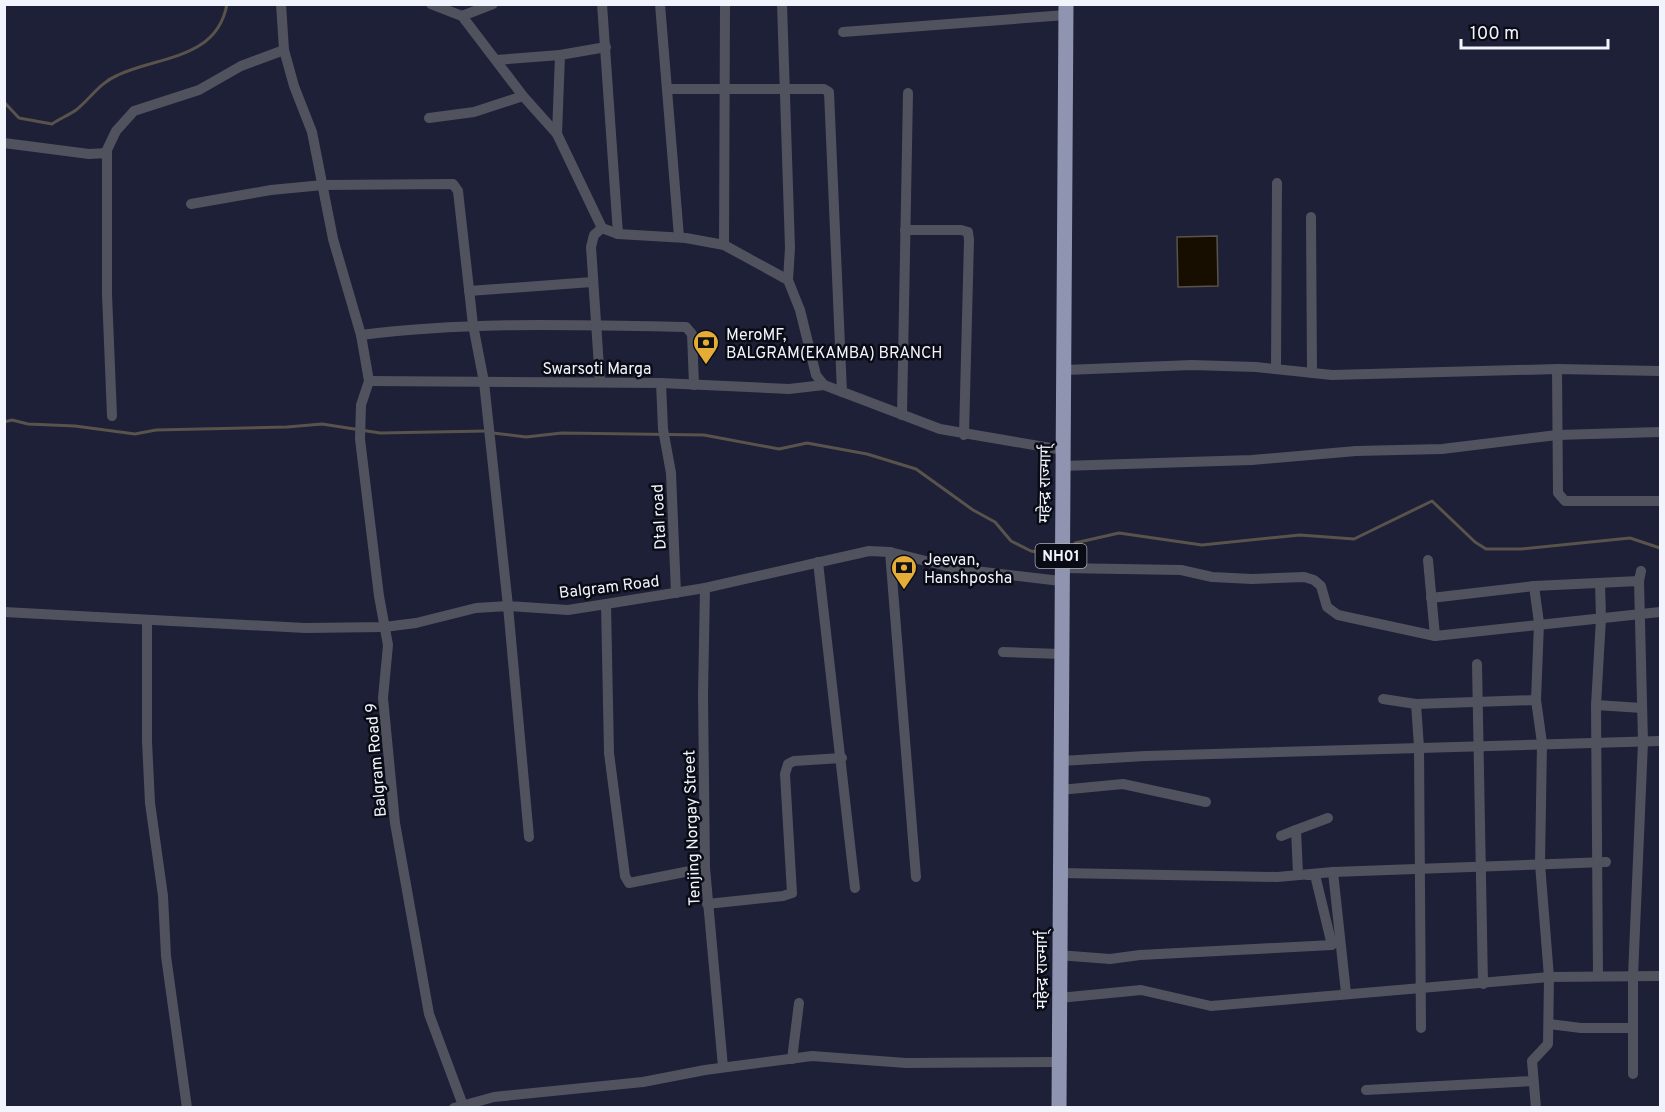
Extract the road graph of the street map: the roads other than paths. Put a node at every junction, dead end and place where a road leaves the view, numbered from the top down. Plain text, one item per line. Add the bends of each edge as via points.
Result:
1 (281, 4) edge
2 (431, 4) edge
3 (494, 4) edge
4 (602, 4) edge
5 (660, 4) edge
6 (725, 4) edge
7 (782, 4) edge
8 (1066, 10) edge
9 (462, 16) junction
10 (843, 32) dead end
11 (606, 47) junction
12 (284, 50) junction
13 (560, 55) junction
14 (496, 60) junction
15 (667, 89) junction
16 (724, 90) junction
17 (785, 91) junction
18 (908, 93) dead end
19 (524, 96) junction
20 (429, 118) dead end
21 (557, 134) junction
22 (4, 143) edge
23 (105, 154) junction
24 (1277, 183) dead end
25 (323, 185) junction
26 (191, 204) dead end
27 (1311, 217) dead end
28 (602, 228) junction
29 (905, 230) junction
30 (618, 234) junction
31 (679, 237) junction
32 (724, 245) junction
33 (788, 280) junction
34 (592, 282) junction
35 (469, 291) junction
36 (473, 325) junction
37 (597, 325) junction
38 (361, 336) junction
39 (1276, 369) junction
40 (1557, 369) junction
41 (1065, 370) junction
42 (1660, 371) edge
43 (1312, 373) junction
44 (369, 381) junction
45 (484, 382) junction
46 (600, 382) junction
47 (661, 383) junction
48 (694, 385) junction
49 (824, 385) junction
50 (842, 392) junction
51 (902, 415) junction
52 (112, 416) dead end
53 (1660, 432) edge
54 (964, 435) junction
55 (1557, 435) junction
56 (1063, 450) junction
57 (1062, 466) junction
58 (1660, 501) edge
59 (890, 552) junction
60 (1428, 560) dead end
61 (818, 562) junction
62 (1061, 575) junction
63 (1600, 583) junction
64 (1534, 586) junction
65 (705, 588) junction
66 (676, 592) junction
67 (1431, 598) junction
68 (606, 604) junction
69 (508, 606) junction
70 (4, 612) edge
71 (1660, 612) edge
72 (1641, 616) junction
73 (1601, 618) junction
74 (147, 620) junction
75 (1539, 623) junction
76 (384, 627) junction
77 (1435, 636) junction
78 (1003, 652) dead end
79 (1061, 654) junction
80 (1477, 664) dead end
81 (1383, 699) dead end
82 (1536, 700) junction
83 (1478, 701) junction
84 (1416, 704) junction
85 (1596, 705) junction
86 (1642, 708) junction
87 (1660, 741) edge
88 (1644, 742) junction
89 (1542, 743) junction
90 (1597, 743) junction
91 (1480, 745) junction
92 (1419, 747) junction
93 (842, 758) junction
94 (1061, 761) junction
95 (1060, 790) junction
96 (1206, 802) dead end
97 (1328, 818) dead end
98 (1296, 830) junction
99 (1281, 836) dead end
100 (529, 837) dead end
101 (1602, 862) junction
102 (1540, 864) junction
103 (1480, 867) junction
104 (705, 868) junction
105 (1420, 870) junction
106 (1333, 872) junction
107 (1060, 873) junction
108 (1298, 874) junction
109 (916, 877) dead end
110 (1277, 877) junction
111 (855, 888) dead end
112 (707, 904) junction
113 (1058, 955) junction
114 (1598, 976) junction
115 (1633, 976) junction
116 (1660, 976) edge
117 (1549, 977) junction
118 (1483, 984) junction
119 (1421, 987) junction
120 (1346, 993) junction
121 (1059, 998) junction
122 (799, 1003) dead end
123 (1549, 1024) junction
124 (1421, 1028) dead end
125 (1633, 1028) junction
126 (792, 1059) junction
127 (1059, 1062) junction
128 (723, 1068) junction
129 (1633, 1074) dead end
130 (1533, 1081) junction
131 (1366, 1090) dead end
132 (186, 1107) edge
133 (460, 1107) edge
134 (1059, 1107) edge
135 (1536, 1107) edge

1 - 12 street, Balgram Road 9
2 - 9 street
3 - 9 street
4 - 11 street
5 - 15 street
6 - 16 street
7 - 17 street
8 - 10 street
8 - 41 highway, महेन्द्र राज्मार्ग् / NH01
9 - 14 street
11 - 13 street
11 - 30 street
12 - 23 street via 241,66 199,90 134,111 116,131
12 - 25 street, Balgram Road 9 via 312,132
13 - 14 street
13 - 21 street
14 - 19 street
15 - 16 street
15 - 31 street
16 - 17 street
16 - 32 street
17 - 33 street
17 - 50 street via 829,92
18 - 29 street
19 - 20 street via 474,112
19 - 21 street
21 - 28 street
22 - 23 street
23 - 52 street via 109,184 107,294
24 - 39 street
25 - 26 street
25 - 35 street via 453,184 458,191
25 - 38 street, Balgram Road 9 via 333,239
27 - 43 street
28 - 30 street
28 - 34 street via 594,235 591,247
29 - 51 street
29 - 54 street via 968,232
30 - 31 street
31 - 32 street
32 - 33 street
33 - 49 street via 800,310 816,375
34 - 35 street
34 - 37 street
35 - 36 street
36 - 37 street
36 - 38 street
36 - 45 street
37 - 46 street
37 - 48 street via 686,327 690,330
38 - 44 street, Balgram Road 9
39 - 41 street via 1192,365
39 - 43 street
40 - 42 street
40 - 43 street
40 - 55 street
41 - 56 highway, महेन्द्र राज्मार्ग् / NH01
44 - 45 street, Swarsoti Marga
44 - 76 street, Balgram Road 9 via 363,396 360,439
45 - 46 street, Swarsoti Marga
45 - 69 street
46 - 47 street, Swarsoti Marga
47 - 48 street, Swarsoti Marga
47 - 66 street, Dtal road
48 - 49 street, Swarsoti Marga via 789,389
49 - 50 street
50 - 51 street
51 - 54 street
53 - 55 street
54 - 56 street
55 - 57 street via 1442,448
55 - 58 street via 1560,498
56 - 57 highway, महेन्द्र राज्मार्ग् / NH01
57 - 62 highway, महेन्द्र राज्मार्ग् / NH01
59 - 61 street, Balgram Road via 869,551
59 - 62 street, Balgram Road via 958,569
59 - 109 street
60 - 67 street
61 - 65 street, Balgram Road
61 - 93 street
62 - 77 street, Balgram Road via 1181,570 1242,579 1304,577 1321,586 1327,607 1338,615
62 - 79 highway, महेन्द्र राज्मार्ग् / NH01
63 - 64 street
63 - 72 street via 1640,576
63 - 73 street
64 - 67 street
64 - 75 street
65 - 66 street, Balgram Road
65 - 104 street, Tenjing Norgay Street
66 - 68 street, Balgram Road
67 - 77 street
68 - 69 street, Balgram Road via 568,610
68 - 104 street via 609,753 625,876 629,883
69 - 76 street, Balgram Road via 476,608
69 - 100 street
70 - 74 street, Balgram Road
71 - 72 street, Balgram Road
72 - 73 street, Balgram Road
72 - 86 street
73 - 75 street, Balgram Road
73 - 85 street
74 - 76 street, Balgram Road via 305,628
74 - 132 street via 150,803
75 - 77 street, Balgram Road
75 - 82 street
76 - 133 street, Balgram Road 9 via 388,645 383,698 386,737 413,937 429,1014
78 - 79 street
79 - 94 highway, महेन्द्र राज्मार्ग् / NH01
80 - 83 street
81 - 84 street
82 - 83 street
82 - 89 street
83 - 84 street
83 - 91 street
84 - 92 street
85 - 86 street
85 - 90 street
86 - 88 street
87 - 88 street
88 - 90 street
88 - 115 street
89 - 90 street
89 - 91 street
89 - 102 street
90 - 101 street
91 - 92 street
91 - 103 street
92 - 94 street
92 - 105 street
93 - 111 street
93 - 112 street via 794,761 788,765 785,774 792,893
94 - 95 highway, महेन्द्र राज्मार्ग् / NH01
95 - 96 street via 1123,784
95 - 107 highway, महेन्द्र राज्मार्ग् / NH01
97 - 98 street
98 - 99 street
98 - 108 street
101 - 102 street
101 - 114 street
102 - 103 street
102 - 117 street
103 - 105 street
103 - 118 street
104 - 112 street, Tenjing Norgay Street
105 - 106 street
105 - 119 street
106 - 108 street
106 - 120 street
107 - 110 street
107 - 113 highway, महेन्द्र राज्मार्ग् / NH01
108 - 110 street
110 - 113 street via 1315,875 1332,945 1110,959
112 - 128 street, Tenjing Norgay Street
113 - 121 highway, महेन्द्र राज्मार्ग् / NH01
114 - 115 street
114 - 117 street
115 - 116 street
115 - 125 street
117 - 118 street
117 - 123 street
118 - 119 street
119 - 120 street
119 - 124 street
120 - 121 street via 1211,1006 1141,990
121 - 127 highway, महेन्द्र राज्मार्ग् / NH01
122 - 126 street
123 - 125 street
123 - 130 street via 1548,1044 1532,1061
125 - 129 street
126 - 127 street via 812,1056 906,1063
126 - 128 street
127 - 134 highway, महेन्द्र राज्मार्ग् / NH01
128 - 133 street via 643,1083 494,1097
130 - 131 street
130 - 135 street

